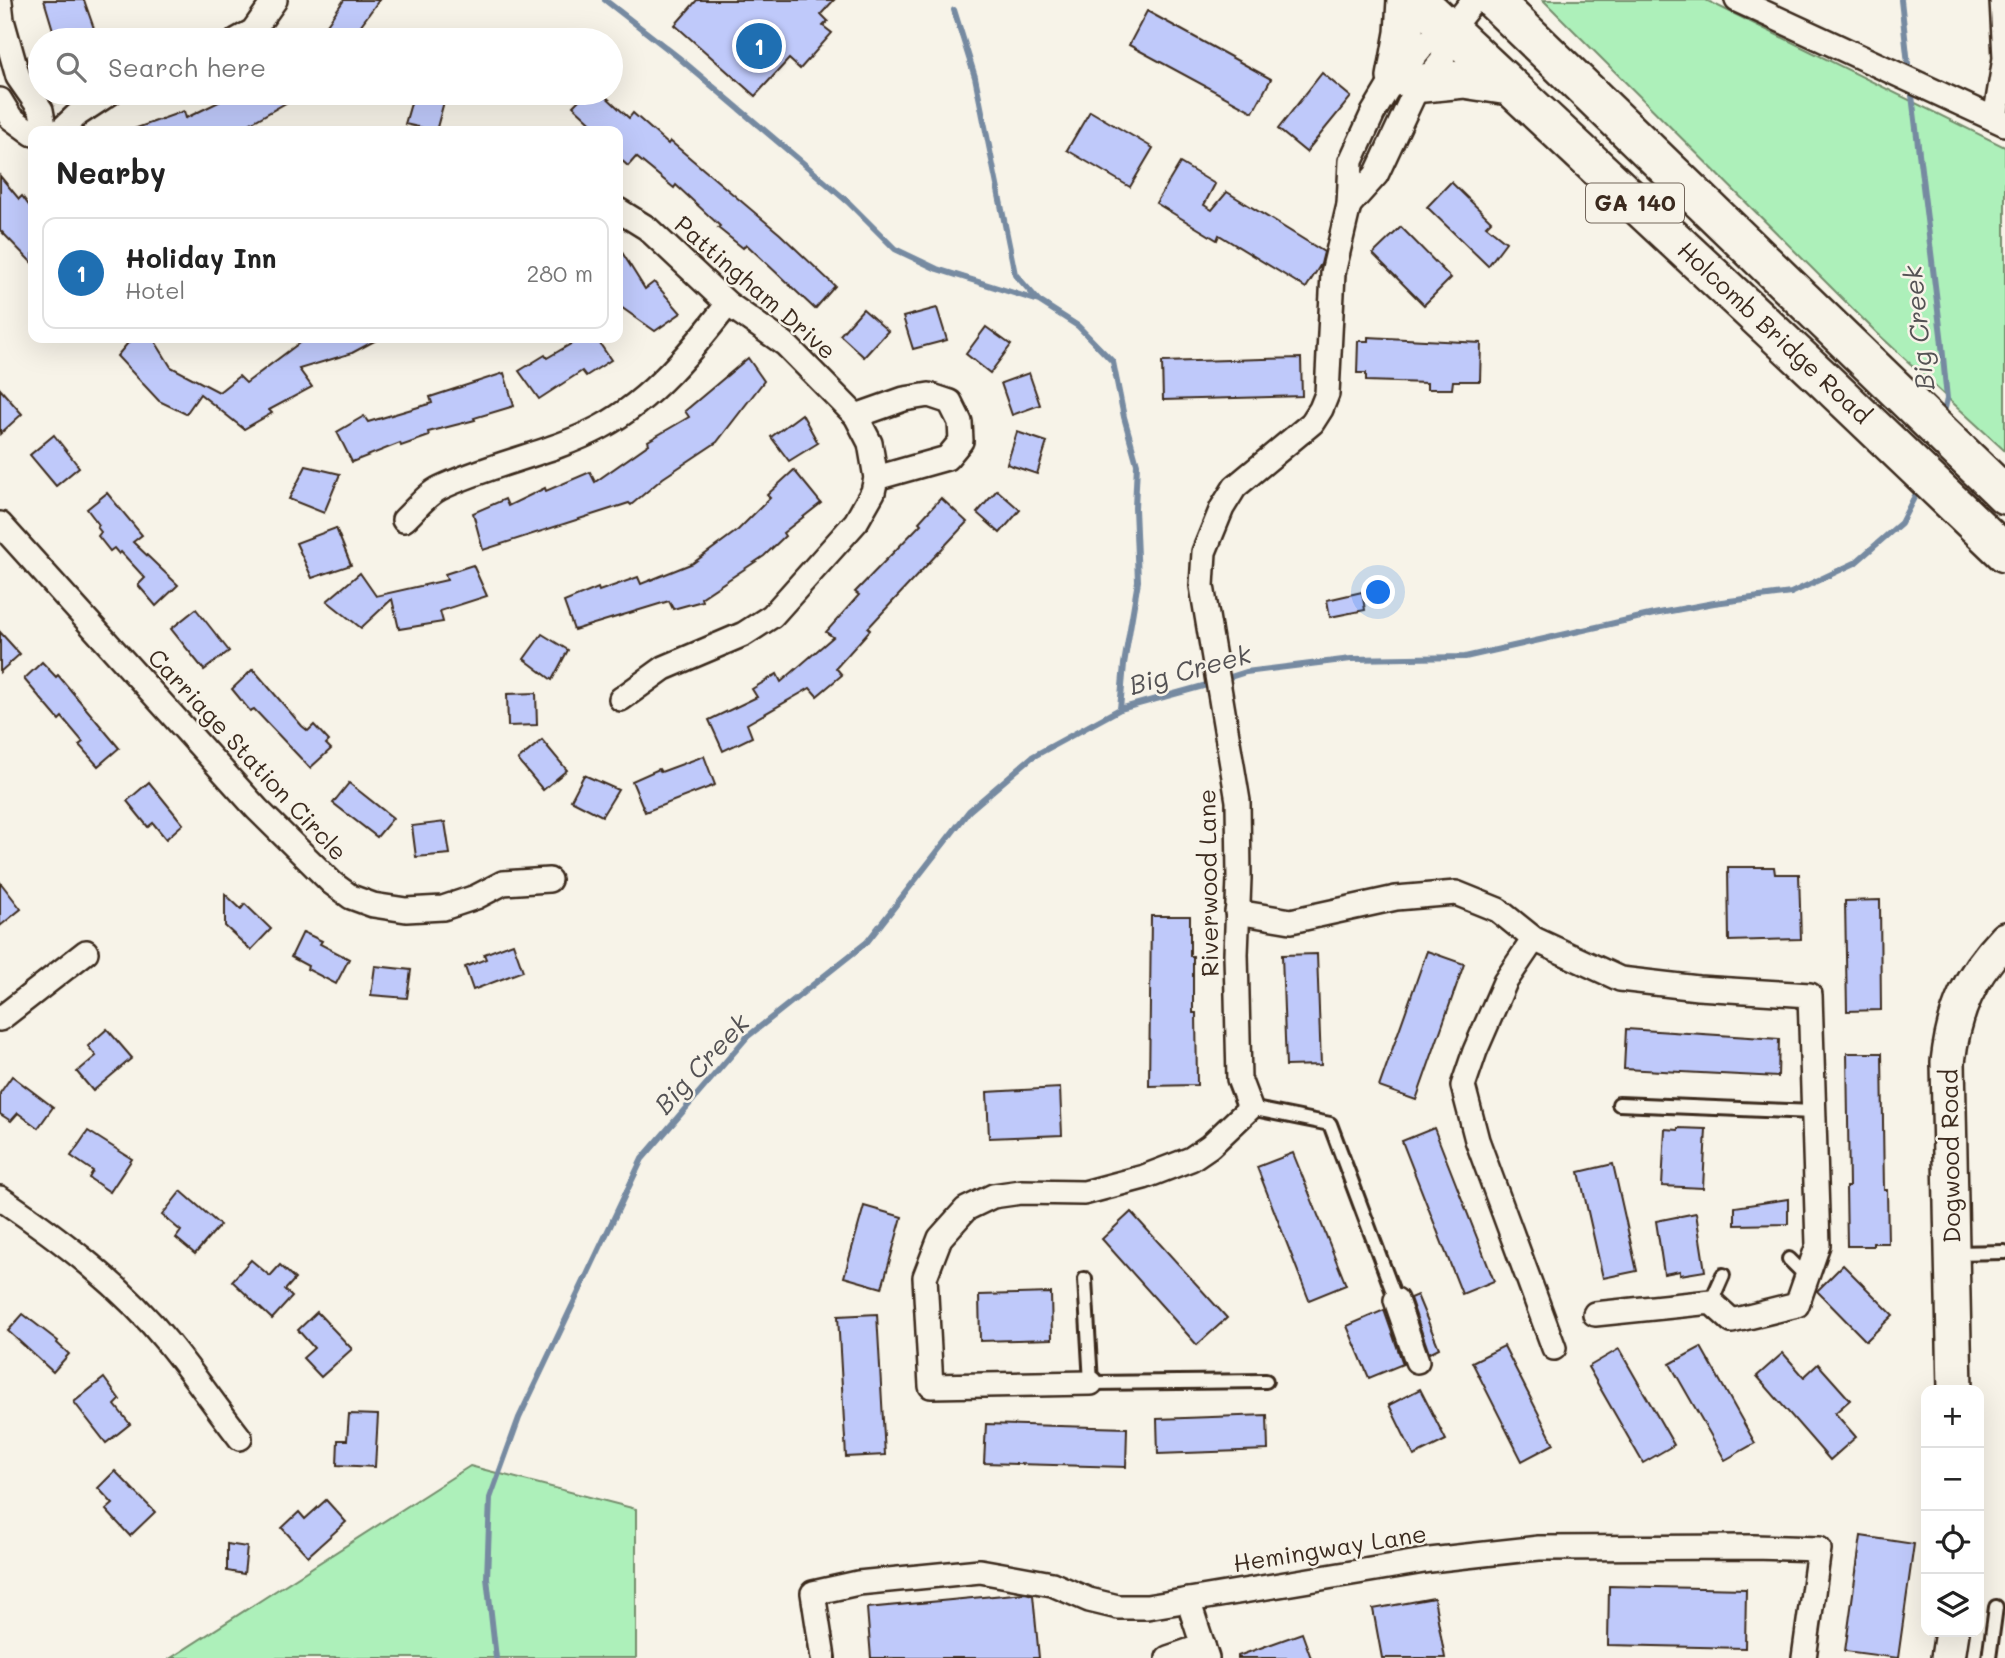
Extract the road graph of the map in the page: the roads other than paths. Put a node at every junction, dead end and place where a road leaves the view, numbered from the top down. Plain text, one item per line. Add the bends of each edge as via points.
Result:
1 (275, 0) edge
2 (1406, 0) edge
3 (1418, 0) edge
4 (1474, 0) edge
5 (1493, 0) edge
6 (1737, 0) edge
7 (2002, 0) edge
8 (0, 2) edge
9 (255, 28) edge
10 (1450, 30) junction
11 (4, 40) edge
12 (1410, 80) junction
13 (1509, 86) junction
14 (28, 91) edge
15 (0, 100) edge
16 (38, 105) edge
17 (92, 105) edge
18 (2000, 122) edge
19 (44, 126) edge
20 (65, 126) edge
21 (28, 131) edge
22 (623, 213) edge
23 (728, 304) junction
24 (856, 416) junction
25 (876, 478) junction
26 (2005, 495) edge
27 (404, 520) dead end
28 (0, 524) edge
29 (2005, 553) edge
30 (621, 699) dead end
31 (549, 880) dead end
32 (1237, 912) junction
33 (1534, 939) junction
34 (2005, 939) edge
35 (86, 952) dead end
36 (0, 1019) edge
37 (1619, 1104) dead end
38 (1250, 1108) junction
39 (1814, 1112) junction
40 (0, 1198) edge
41 (2005, 1252) edge
42 (1952, 1253) junction
43 (1789, 1259) dead end
44 (1723, 1275) dead end
45 (1808, 1278) junction
46 (1085, 1279) dead end
47 (1396, 1300) joint
48 (1711, 1302) junction
49 (1595, 1314) dead end
50 (1554, 1348) dead end
51 (1417, 1361) dead end
52 (1266, 1381) dead end
53 (1091, 1383) junction
54 (1955, 1385) edge
55 (240, 1438) dead end
56 (1188, 1600) junction
57 (1996, 1606) dead end
58 (1951, 1637) edge
59 (1205, 1652) edge
60 (823, 1658) edge
61 (1168, 1658) edge
62 (1804, 1658) edge
63 (1948, 1658) edge
64 (1989, 1658) edge

1 - 9 street
2 - 12 main road via 1404,33
3 - 10 main road, Holcomb Bridge Road / GA 140
4 - 10 street, Riverwood Lane
5 - 26 main road, Holcomb Bridge Road / GA 140
6 - 18 street
7 - 18 street via 2005,58
8 - 11 street
10 - 12 street, Riverwood Lane via 1425,43
10 - 13 main road, Holcomb Bridge Road / GA 140
11 - 14 street
12 - 13 main road via 1464,79
12 - 32 street, Riverwood Lane via 1373,113 1351,161 1349,205 1333,273 1326,394 1321,409 1312,423 1235,487 1204,552 1202,586 1238,801
13 - 29 main road, Holcomb Bridge Road / GA 140
15 - 21 street via 10,118
16 - 19 street
17 - 20 street
22 - 23 street, Pattingham Drive via 647,228
23 - 24 street, Pattingham Drive via 785,344
23 - 27 street via 674,368 625,413 573,440 438,489
24 - 25 street, Pattingham Drive via 870,443
24 - 25 street via 929,395 950,401 960,422 961,441 947,458
25 - 30 street via 856,522 772,616 744,634 664,668
28 - 31 street, Carriage Station Circle via 257,808 351,897 395,908 443,908 503,883
32 - 33 street via 1291,921 1396,898 1456,893 1498,910
32 - 38 street, Riverwood Lane via 1239,1079
33 - 39 street via 1620,979 1810,995
33 - 50 street via 1504,982 1463,1086 1477,1140
34 - 42 street, Dogwood Road via 1969,985 1951,1036
35 - 36 street
37 - 39 lane
38 - 47 lane via 1330,1124
38 - 53 street via 1191,1160 1084,1193 992,1196 966,1209 940,1238 926,1278 931,1386
39 - 45 street via 1818,1245
40 - 55 street via 112,1284 168,1343
41 - 42 lane
42 - 54 street, Dogwood Road
43 - 45 lane
44 - 48 lane
45 - 48 street via 1797,1305 1732,1321
46 - 53 lane
47 - 51 street
48 - 49 street
52 - 53 lane
56 - 59 street
56 - 60 street, Hemingway Lane via 1118,1607 1052,1584 980,1571 859,1583 813,1593
56 - 62 street, Hemingway Lane via 1430,1560 1539,1548 1819,1549
57 - 64 lane
58 - 63 street
59 - 61 street

